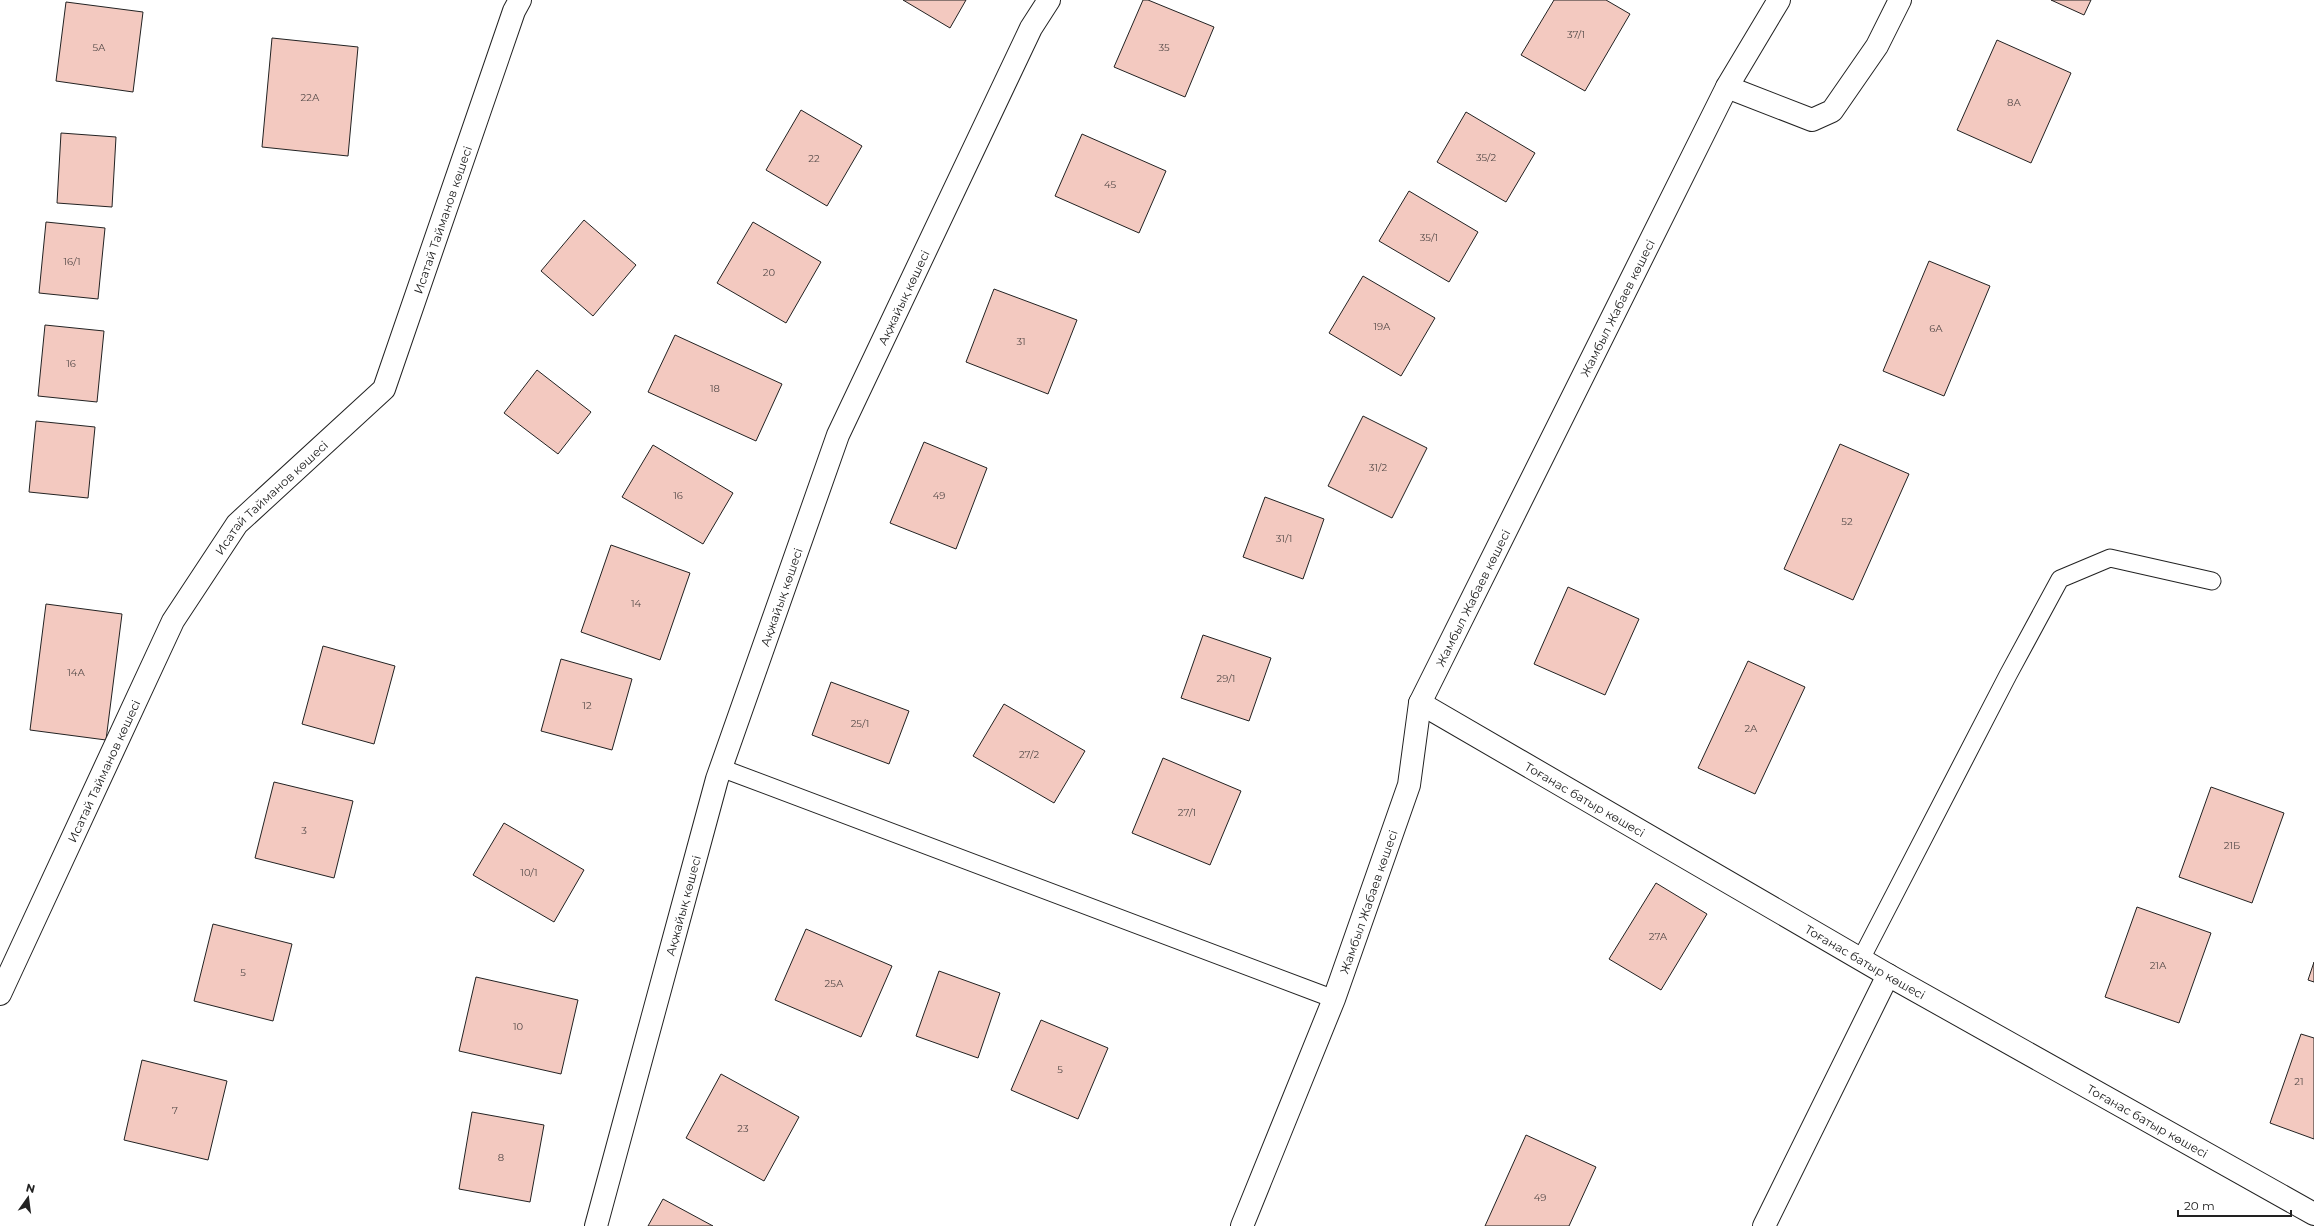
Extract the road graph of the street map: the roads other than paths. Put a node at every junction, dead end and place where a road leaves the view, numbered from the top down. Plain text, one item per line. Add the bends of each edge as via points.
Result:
1 (520, 0) edge
2 (1049, 0) edge
3 (1779, 0) edge
4 (1900, 0) edge
5 (1727, 87) junction
6 (2212, 581) dead end
7 (1420, 703) junction
8 (722, 768) junction
9 (1861, 959) junction
10 (1888, 975) junction
11 (0, 994) edge
12 (1334, 999) junction
13 (2314, 1214) edge
14 (596, 1226) edge
15 (1242, 1226) edge
16 (1764, 1226) edge

1 - 11 street, Исатай Тайманов көшесі via 514,10 384,389 237,524 173,621
2 - 8 street, Ақжайық көшесі via 1031,28 838,435
3 - 5 street, Жамбыл Жабаев көшесі
4 - 5 street via 1877,46 1832,111 1812,120
5 - 7 street, Жамбыл Жабаев көшесі
6 - 9 lane via 2110,558 2060,579
7 - 9 street, Тоғанас батыр көшесі
7 - 12 street, Жамбыл Жабаев көшесі via 1409,785
8 - 12 lane
8 - 14 street, Ақжайық көшесі
9 - 10 street, Тоғанас батыр көшесі
10 - 13 street, Тоғанас батыр көшесі
10 - 16 street
12 - 15 street, Жамбыл Жабаев көшесі

